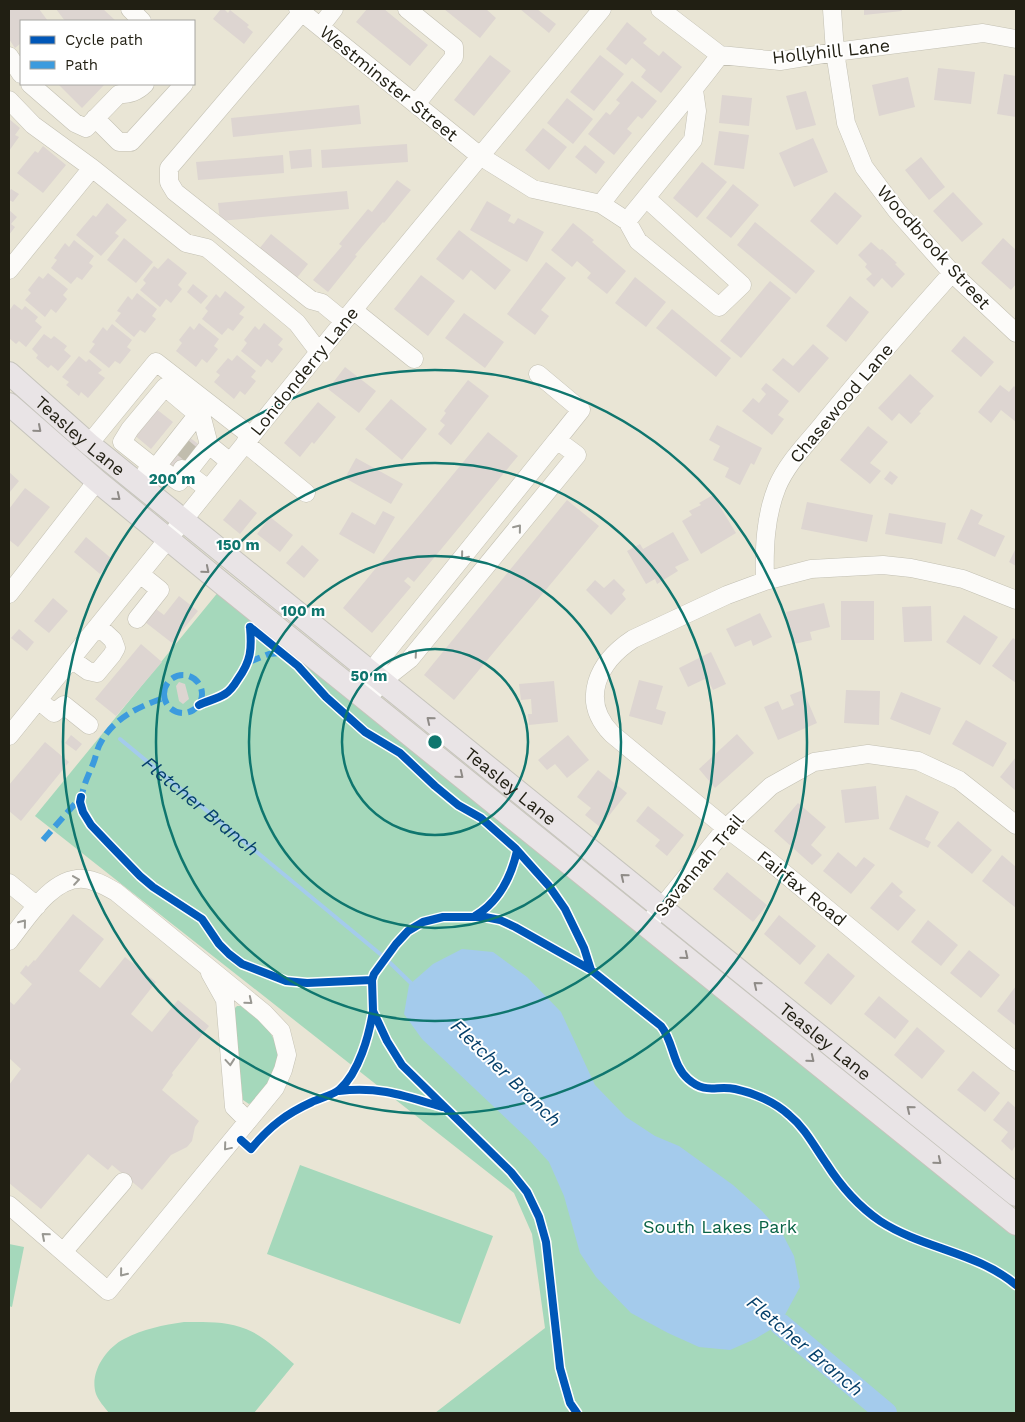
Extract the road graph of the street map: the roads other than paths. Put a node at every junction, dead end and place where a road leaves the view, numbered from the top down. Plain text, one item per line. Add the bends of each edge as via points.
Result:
1 (130, 9) edge
2 (334, 9) edge
3 (407, 9) edge
4 (602, 9) edge
5 (660, 9) edge
6 (832, 9) edge
7 (300, 11) edge
8 (141, 20) edge
9 (320, 27) junction
10 (1016, 40) edge
11 (835, 52) junction
12 (720, 55) junction
13 (9, 56) edge
14 (20, 72) edge
15 (31, 85) edge
16 (144, 85) edge
17 (183, 85) edge
18 (694, 90) junction
19 (9, 100) edge
20 (416, 104) junction
21 (95, 118) junction
22 (480, 156) junction
23 (92, 168) junction
24 (646, 198) junction
25 (601, 204) junction
26 (627, 221) junction
27 (9, 270) edge
28 (952, 273) junction
29 (349, 316) junction
30 (1016, 333) edge
31 (320, 352) junction
32 (414, 359) dead end
33 (9, 373) edge
34 (538, 374) dead end
35 (9, 404) edge
36 (198, 414) junction
37 (248, 440) junction
38 (557, 440) junction
39 (90, 444) junction
40 (209, 445) junction
41 (173, 461) junction
42 (230, 462) junction
43 (97, 481) junction
44 (208, 490) junction
45 (306, 493) dead end
46 (183, 520) junction
47 (169, 539) junction
48 (140, 574) junction
49 (765, 581) junction
50 (9, 594) edge
51 (1016, 600) edge
52 (137, 619) dead end
53 (98, 626) junction
54 (71, 659) junction
55 (378, 677) junction
56 (363, 696) junction
57 (38, 700) junction
58 (89, 725) dead end
59 (9, 736) edge
60 (1016, 825) edge
61 (726, 828) junction
62 (9, 883) edge
63 (37, 906) junction
64 (662, 908) junction
65 (647, 926) junction
66 (9, 941) edge
67 (207, 966) junction
68 (1016, 1062) edge
69 (248, 1121) junction
70 (123, 1182) dead end
71 (1016, 1195) edge
72 (9, 1205) edge
73 (1016, 1224) edge
74 (64, 1252) junction

1 - 8 street
2 - 9 street
3 - 20 street via 454,47 454,57
4 - 22 street, Londonderry Lane
5 - 12 street
6 - 11 street, Woodbrook Street
7 - 9 street, Westminster Street
7 - 29 street via 169,168 169,182 175,192 311,300
9 - 20 street, Westminster Street
10 - 11 street, Hollyhill Lane via 983,33
11 - 12 street, Hollyhill Lane via 780,61
11 - 28 street, Woodbrook Street via 846,123 864,167
12 - 18 street
13 - 14 street
15 - 21 street via 75,123 86,128
16 - 21 street via 130,94 119,94
17 - 21 street via 131,142 119,142
18 - 24 street via 697,112 693,140
18 - 25 street
19 - 23 street via 33,125
20 - 22 street, Westminster Street
22 - 25 street, Westminster Street via 533,189
22 - 29 street, Londonderry Lane
23 - 27 street
23 - 31 street via 186,243 207,248 297,324
24 - 26 street
24 - 26 street via 742,285 719,306 638,241
25 - 26 street
28 - 30 street, Woodbrook Street
28 - 49 street, Chasewood Lane via 788,466 770,509 764,545
29 - 31 street, Londonderry Lane
29 - 32 street
31 - 37 street, Londonderry Lane
33 - 39 main road, Teasley Lane
34 - 38 street via 581,410
35 -> 43 main road, Teasley Lane
36 - 40 street
36 - 41 street
36 - 41 street via 165,387 122,442
37 - 39 street via 156,362
37 - 42 street, Londonderry Lane
37 - 45 street
38 -> 55 street via 380,661
55 -> 38 street via 410,659 577,456
39 - 41 main road, Teasley Lane
40 - 41 street
40 - 42 street
41 - 44 street
41 - 46 main road, Teasley Lane
42 - 44 street, Londonderry Lane
43 -> 47 main road, Teasley Lane
43 - 50 street
44 - 46 street, Londonderry Lane
46 - 47 street, Londonderry Lane
46 - 55 main road, Teasley Lane
47 - 48 street, Londonderry Lane
47 -> 56 main road, Teasley Lane
48 - 52 street via 160,590
48 - 53 street, Londonderry Lane
49 - 51 street via 811,570 892,566 963,579
49 - 61 street, Fairfax Road via 727,595 621,647 609,658 597,680 594,697 602,723 612,734
53 - 54 street, Londonderry Lane
53 - 54 street via 113,640 116,648 112,655 97,672 88,671
54 - 57 street, Londonderry Lane
55 - 56 street
64 -> 55 main road, Teasley Lane
56 -> 65 main road, Teasley Lane
57 - 58 street via 54,713 64,705
57 - 59 street, Londonderry Lane
60 - 61 street, Savannah Trail via 958,780 918,761 868,754 814,762 771,786
61 - 64 street, Savannah Trail
61 - 68 street, Fairfax Road
62 - 63 street
66 -> 63 street
63 -> 67 street via 62,883 82,879 97,882 116,892
64 - 65 street, Savannah Trail
71 -> 64 main road, Teasley Lane
65 -> 73 main road, Teasley Lane
67 -> 69 street via 225,1000 234,1107
67 -> 69 street via 281,1031 286,1055 283,1070 275,1088
69 -> 74 street via 108,1291
70 - 74 street
74 -> 72 street

